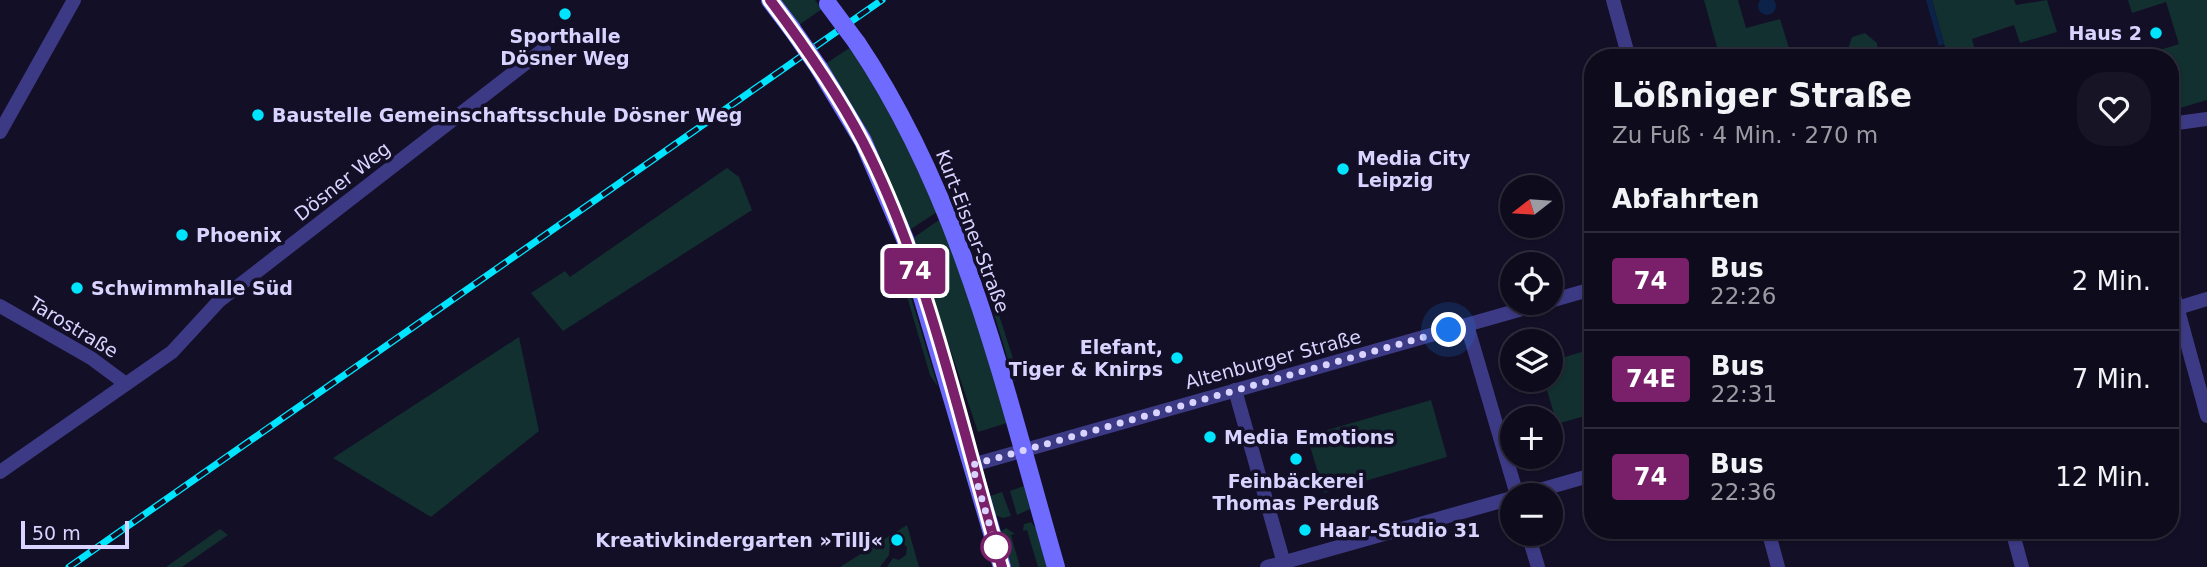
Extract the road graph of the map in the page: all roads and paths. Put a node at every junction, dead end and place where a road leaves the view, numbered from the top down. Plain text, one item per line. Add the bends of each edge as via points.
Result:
1 (74, 0) edge
2 (770, 0) edge
3 (1613, 0) edge
4 (827, 2) edge
5 (544, 49) dead end
6 (1627, 49) edge
7 (2207, 119) edge
8 (2179, 123) edge
9 (0, 132) edge
10 (1584, 291) edge
11 (1563, 297) edge
12 (2207, 299) edge
13 (0, 306) edge
14 (2179, 307) edge
15 (1502, 315) edge
16 (1467, 325) junction
17 (2179, 325) edge
18 (126, 384) junction
19 (1235, 390) junction
20 (2207, 416) edge
21 (1023, 451) junction
22 (972, 465) junction
23 (0, 472) edge
24 (1584, 477) edge
25 (1515, 483) edge
26 (1563, 483) edge
27 (1500, 502) edge
28 (1770, 539) edge
29 (2014, 539) edge
30 (1532, 546) edge
31 (1285, 565) edge
32 (1002, 567) edge
33 (1056, 567) edge
34 (1267, 567) edge
35 (1538, 567) edge
36 (1778, 567) edge
37 (2022, 567) edge

1 - 9 street
2 - 22 main road, bridge via 863,141 895,213
3 - 6 street
4 - 21 main road, Kurt-Eisner-Straße, bridge via 879,76 946,209
5 - 18 street, Dösner Weg via 219,300 172,352
7 - 8 street
10 - 11 street
12 - 14 street
13 - 18 street, Tarostraße via 91,358
15 - 16 street, Altenburger Straße
16 - 19 street, Altenburger Straße
16 - 25 street
17 - 20 street
18 - 23 street, Dösner Weg
19 - 21 street, Altenburger Straße
19 - 31 street
21 - 22 street, Altenburger Straße
21 - 33 main road, Kurt-Eisner-Straße
22 - 32 main road
24 - 26 street
27 - 31 street
28 - 36 street
29 - 37 street
30 - 35 street
31 - 34 street

